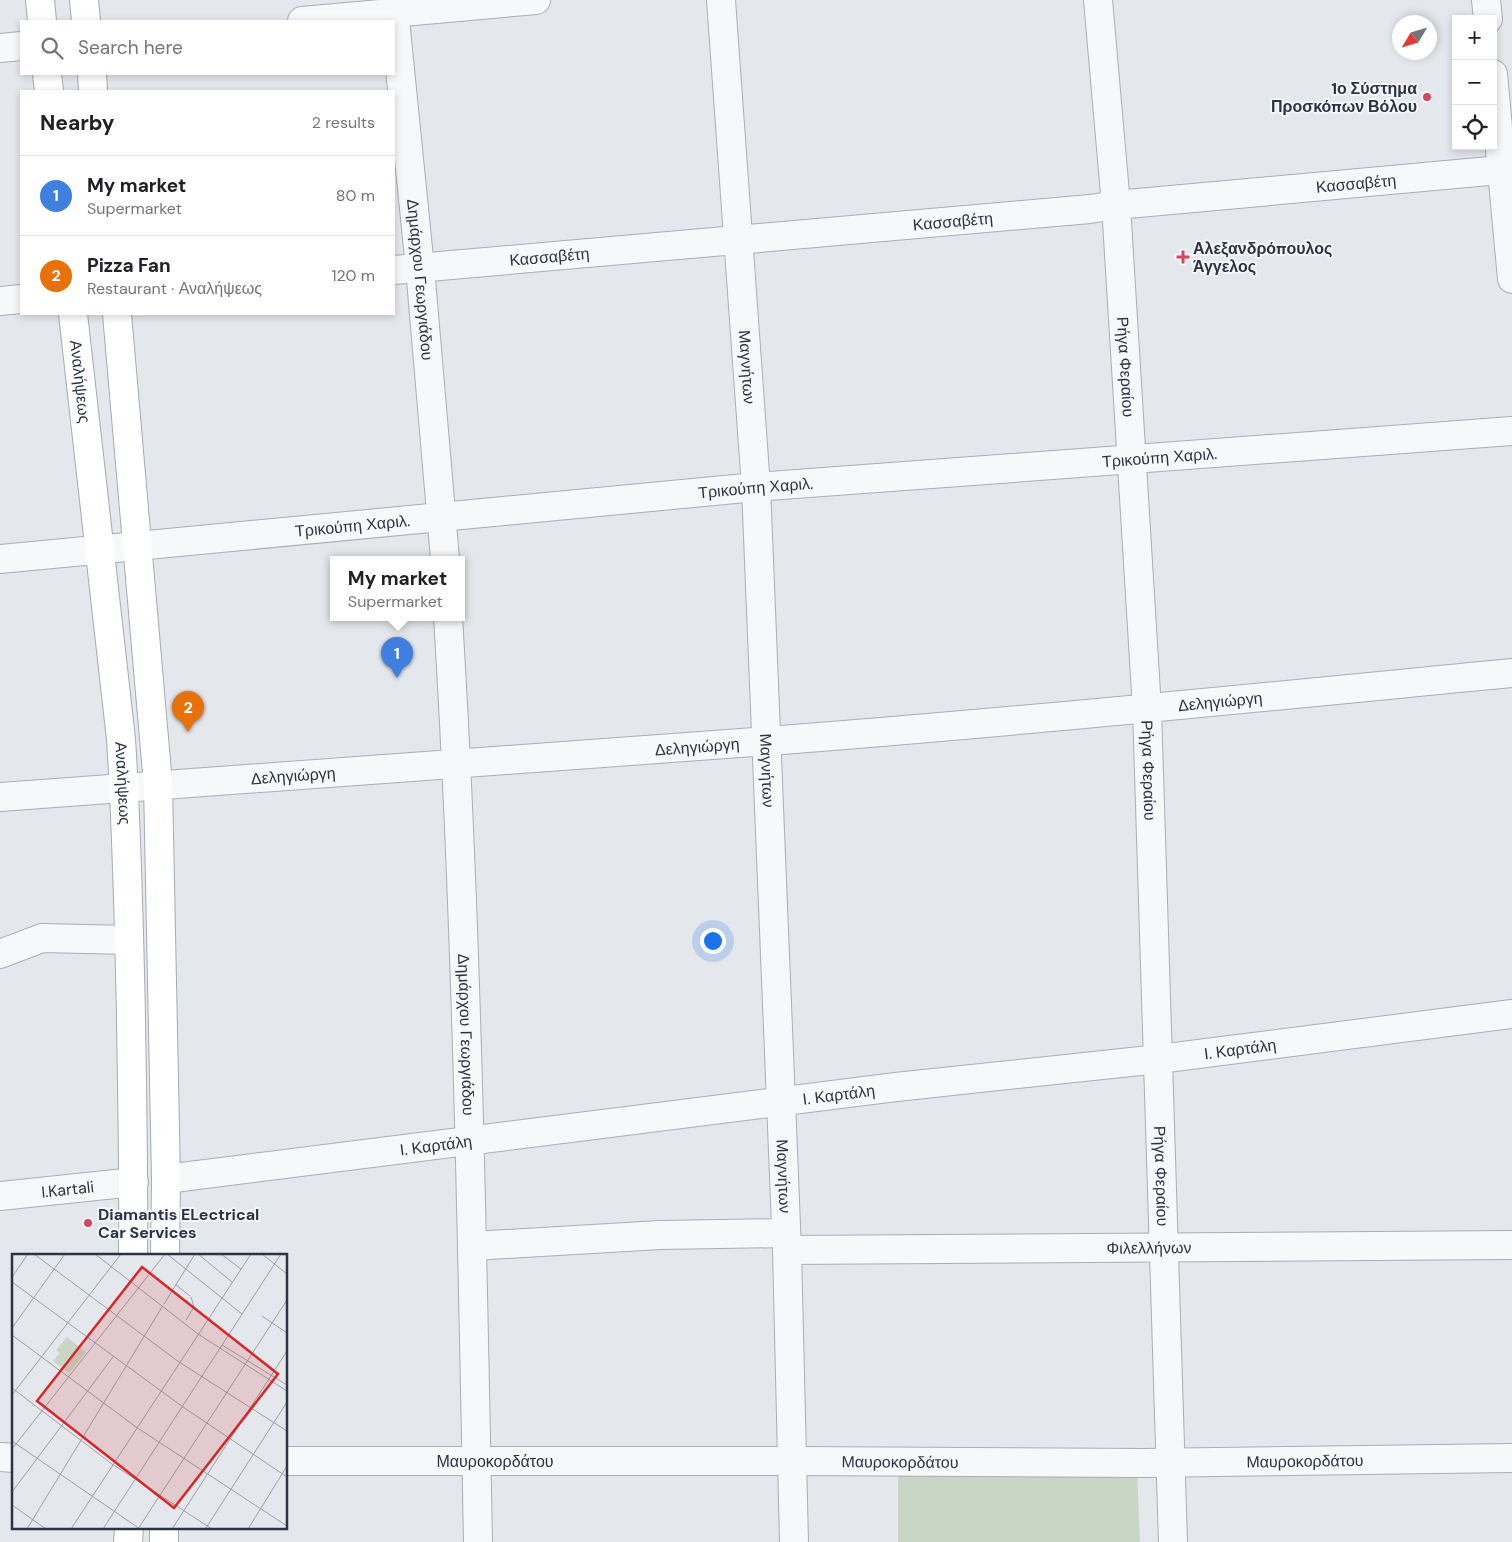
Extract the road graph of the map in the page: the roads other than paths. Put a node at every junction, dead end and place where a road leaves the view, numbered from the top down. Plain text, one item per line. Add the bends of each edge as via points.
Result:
1 (40, 0) edge
2 (84, 0) edge
3 (536, 0) edge
4 (721, 0) edge
5 (1098, 0) edge
6 (1486, 0) edge
7 (394, 6) edge
8 (1488, 15) edge
9 (42, 20) edge
10 (86, 20) edge
11 (308, 20) edge
12 (395, 20) edge
13 (395, 26) edge
14 (20, 46) edge
15 (0, 48) edge
16 (47, 75) edge
17 (92, 75) edge
18 (49, 90) edge
19 (93, 90) edge
20 (1497, 100) edge
21 (1508, 170) edge
22 (1116, 205) junction
23 (738, 239) junction
24 (407, 269) edge
25 (1512, 279) edge
26 (20, 299) edge
27 (0, 301) edge
28 (73, 315) edge
29 (117, 315) edge
30 (1512, 431) edge
31 (1132, 458) junction
32 (756, 487) junction
33 (442, 518) junction
34 (137, 546) junction
35 (100, 549) junction
36 (445, 556) edge
37 (0, 559) edge
38 (448, 621) edge
39 (1512, 673) edge
40 (1147, 709) junction
41 (767, 741) junction
42 (457, 763) junction
43 (158, 784) junction
44 (124, 787) junction
45 (0, 797) edge
46 (129, 940) junction
47 (0, 954) edge
48 (1512, 1014) edge
49 (1159, 1059) junction
50 (781, 1102) junction
51 (469, 1141) junction
52 (166, 1179) junction
53 (134, 1182) junction
54 (0, 1196) edge
55 (787, 1242) junction
56 (1512, 1245) edge
57 (473, 1246) junction
58 (1164, 1247) junction
59 (133, 1254) edge
60 (165, 1254) edge
61 (1512, 1458) edge
62 (792, 1460) junction
63 (288, 1461) edge
64 (476, 1461) junction
65 (1170, 1463) junction
66 (478, 1542) edge
67 (794, 1542) edge
68 (1172, 1542) edge

1 - 9 main road
2 - 10 main road
3 - 7 street
4 - 23 street, Μαγνήτων
5 - 22 street, Ρήγα Φεραίου
6 - 8 street
7 - 11 street
7 - 12 street, Δημάρχου Γεωργιάδου
13 - 24 street, Δημάρχου Γεωργιάδου
14 - 15 street
16 - 18 main road
17 - 19 main road
20 - 21 street
21 - 22 street, Κασσαβέτη
21 - 25 street
22 - 23 street, Κασσαβέτη
22 - 31 street, Ρήγα Φεραίου
23 - 24 street, Κασσαβέτη
23 - 32 street, Μαγνήτων
24 - 33 street, Δημάρχου Γεωργιάδου
26 - 27 street
28 - 35 main road, Αναλήψεως
29 - 34 main road, Αναλήψεως
30 - 31 street, Τρικούπη Χαριλ.
31 - 32 street, Τρικούπη Χαριλ.
31 - 40 street, Ρήγα Φεραίου
32 - 33 street, Τρικούπη Χαριλ.
32 - 41 street, Μαγνήτων
33 - 34 street, Τρικούπη Χαριλ.
33 - 36 street, Δημάρχου Γεωργιάδου
34 - 35 street, Τρικούπη Χαριλ.
34 - 43 main road, Αναλήψεως
35 - 37 street, Τρικούπη Χαριλ.
35 - 44 main road, Αναλήψεως
38 - 42 street, Δημάρχου Γεωργιάδου
39 - 40 street, Δεληγιώργη
40 - 41 street, Δεληγιώργη
40 - 49 street, Ρήγα Φεραίου
41 - 42 street, Δεληγιώργη
41 - 50 street, Μαγνήτων
42 - 43 street, Δεληγιώργη
42 - 51 street, Δημάρχου Γεωργιάδου
43 - 44 street, Δεληγιώργη
43 - 52 main road, Αναλήψεως
44 - 45 street, Δεληγιώργη
44 - 46 main road, Αναλήψεως
46 - 47 street via 42,938
46 - 53 main road, Αναλήψεως
48 - 49 street, Ι. Καρτάλη
49 - 50 street, Ι. Καρτάλη
49 - 58 street, Ρήγα Φεραίου
50 - 51 street, Ι. Καρτάλη
50 - 55 street, Μαγνήτων
51 - 52 street, Ι. Καρτάλη
51 - 57 street, Δημάρχου Γεωργιάδου
52 - 60 main road, Αναλήψεως
53 - 54 street, I.Kartali
53 - 59 main road, Αναλήψεως
55 - 57 street, Φιλελλήνων via 660,1235
55 - 58 street, Φιλελλήνων
55 - 62 street, Μαγνήτων
56 - 58 street, Φιλελλήνων
57 - 64 street, Δημάρχου Γεωργιάδου
58 - 65 street, Ρήγα Φεραίου
61 - 65 street, Μαυροκορδάτου
62 - 64 street, Μαυροκορδάτου
62 - 65 street, Μαυροκορδάτου
62 - 67 street, Μαγνήτων
63 - 64 street, Μαυροκορδάτου
64 - 66 street, Δημάρχου Γεωργιάδου
65 - 68 street, Ρήγα Φεραίου

